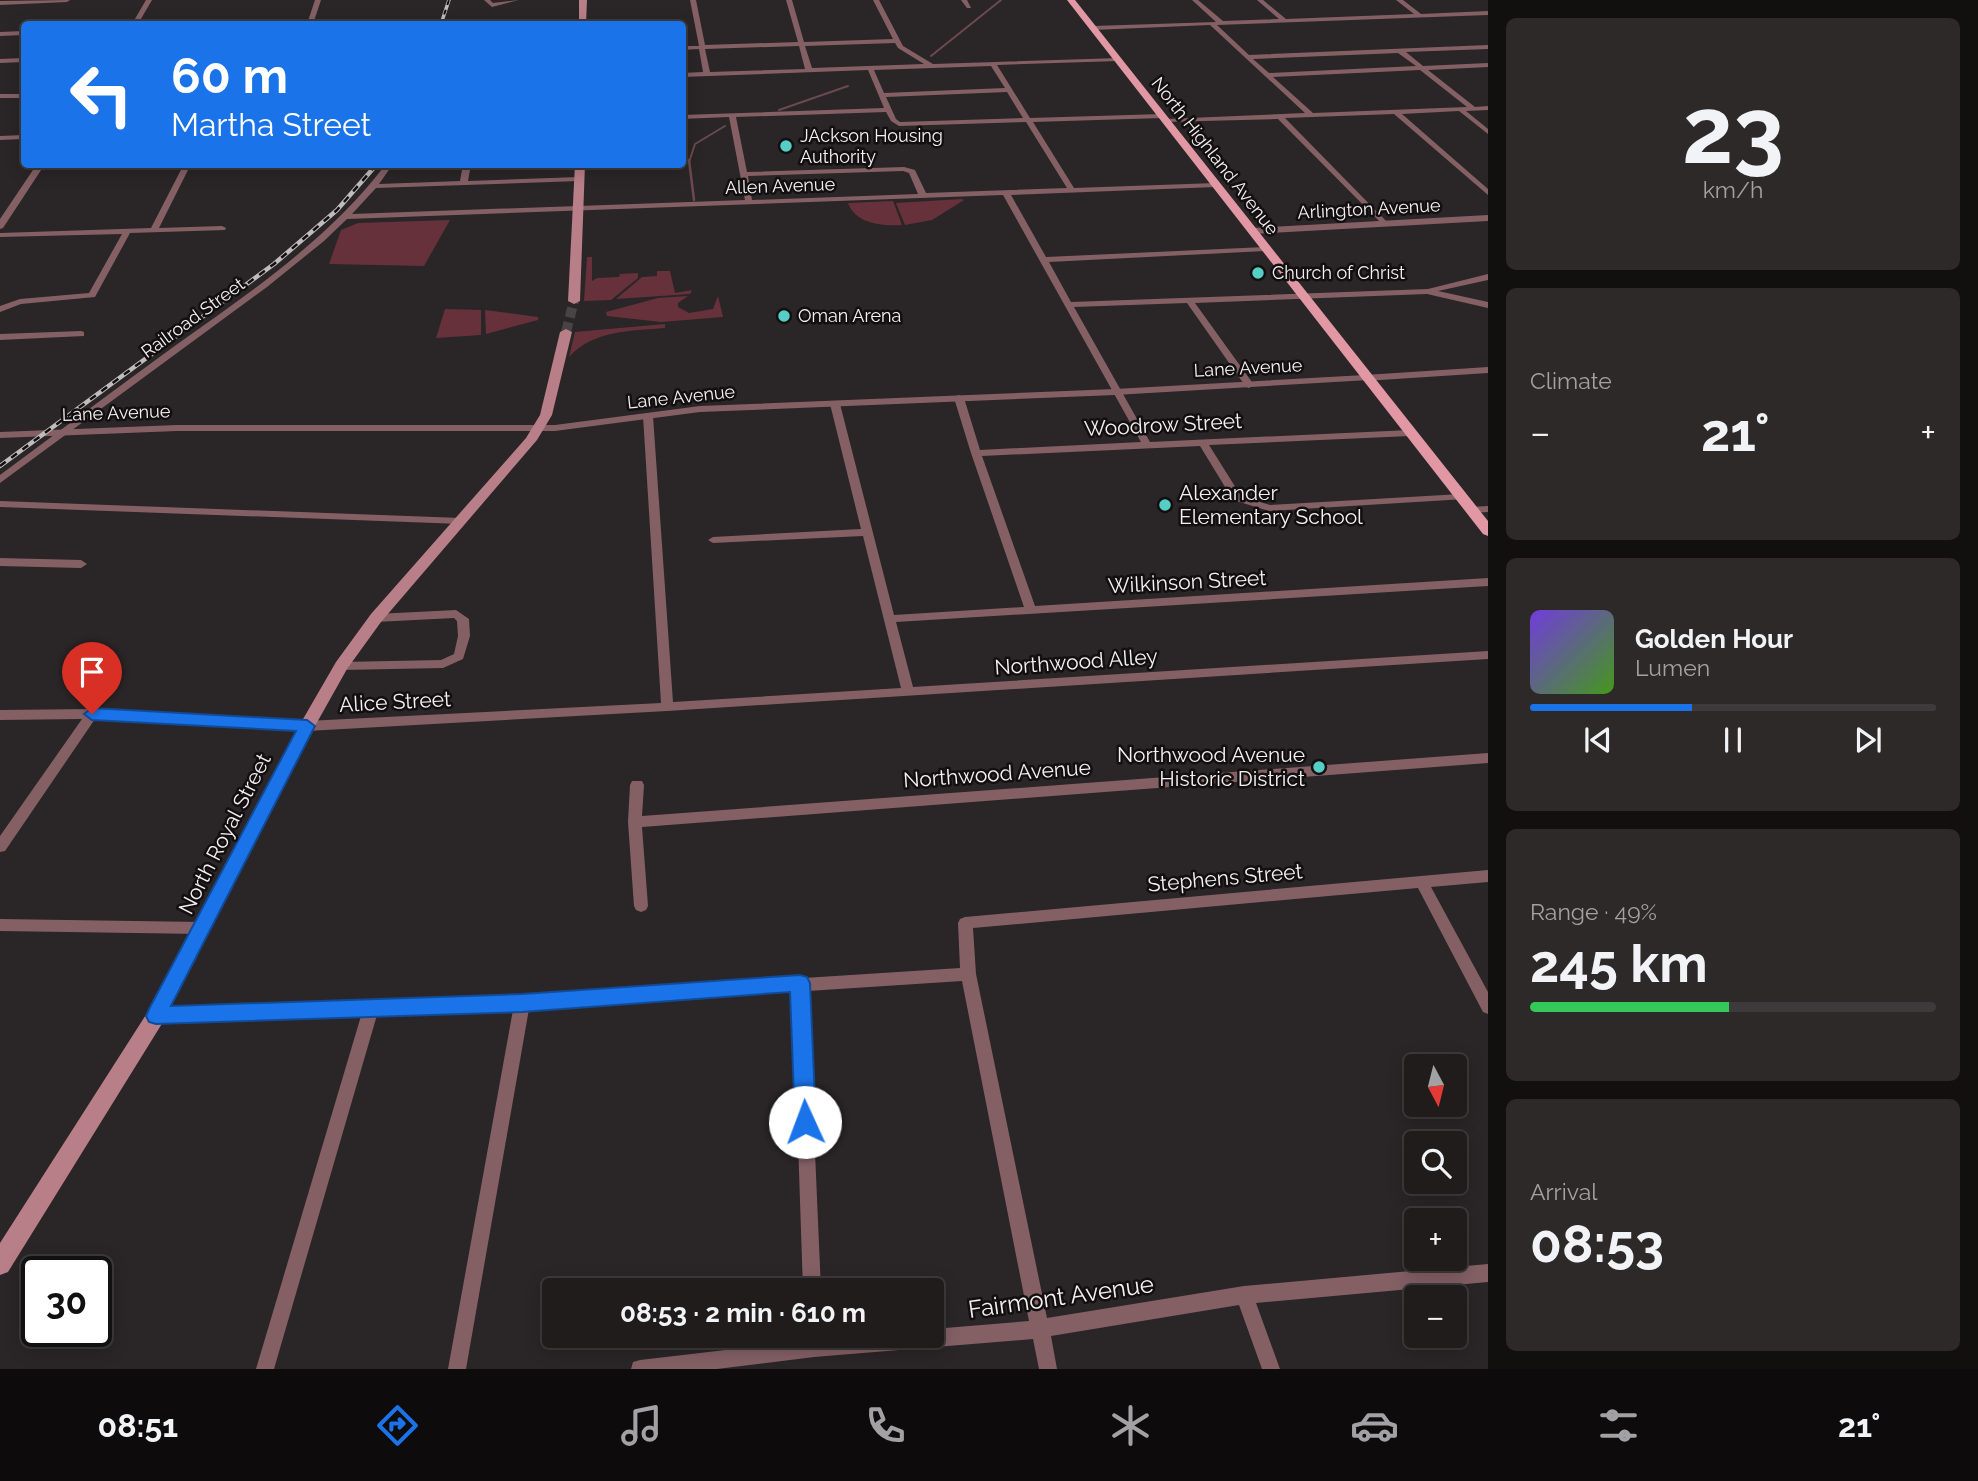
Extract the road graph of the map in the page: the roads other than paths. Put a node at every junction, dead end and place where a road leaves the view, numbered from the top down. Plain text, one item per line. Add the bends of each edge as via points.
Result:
1 (67, 0) edge
2 (149, 0) edge
3 (318, 0) edge
4 (516, 0) edge
5 (583, 0) edge
6 (693, 0) edge
7 (789, 0) edge
8 (876, 0) edge
9 (964, 0) edge
10 (1071, 0) edge
11 (1195, 0) edge
12 (1260, 0) edge
13 (1399, 0) edge
14 (489, 2) edge
15 (0, 3) edge
16 (969, 7) dead end
17 (1488, 13) edge
18 (1420, 16) junction
19 (137, 21) edge
20 (311, 21) edge
21 (583, 21) edge
22 (1285, 21) junction
23 (1212, 23) junction
24 (1221, 23) junction
25 (1093, 28) junction
26 (21, 33) edge
27 (0, 34) edge
28 (897, 41) junction
29 (802, 44) junction
30 (702, 47) junction
31 (1488, 47) edge
32 (686, 48) edge
33 (1400, 51) junction
34 (1248, 57) junction
35 (1118, 59) junction
36 (0, 61) edge
37 (21, 61) edge
38 (993, 64) junction
39 (1488, 65) edge
40 (932, 66) junction
41 (870, 68) junction
42 (1422, 68) junction
43 (809, 70) junction
44 (707, 74) junction
45 (686, 75) edge
46 (1267, 75) junction
47 (1009, 90) junction
48 (882, 95) junction
49 (0, 96) edge
50 (21, 96) edge
51 (1488, 108) edge
52 (1460, 109) junction
53 (1474, 109) junction
54 (889, 110) junction
55 (1396, 112) junction
56 (732, 115) junction
57 (1311, 116) junction
58 (686, 117) edge
59 (1280, 117) junction
60 (1164, 118) junction
61 (1028, 120) junction
62 (1488, 132) edge
63 (21, 137) edge
64 (0, 138) edge
65 (38, 168) edge
66 (186, 168) edge
67 (387, 168) edge
68 (466, 168) edge
69 (580, 168) edge
70 (744, 174) junction
71 (579, 179) junction
72 (464, 182) junction
73 (376, 186) junction
74 (1216, 186) junction
75 (1072, 191) junction
76 (1006, 193) junction
77 (1488, 193) edge
78 (923, 196) junction
79 (749, 202) junction
80 (578, 209) junction
81 (345, 217) junction
82 (1488, 218) edge
83 (1384, 224) junction
84 (0, 226) edge
85 (222, 228) dead end
86 (154, 229) junction
87 (128, 230) junction
88 (1251, 231) junction
89 (0, 235) edge
90 (1265, 249) junction
91 (1042, 260) junction
92 (1488, 277) edge
93 (1427, 291) junction
94 (1301, 295) junction
95 (1189, 300) junction
96 (574, 301) tunnel mouth
97 (1067, 305) junction
98 (1488, 305) edge
99 (0, 309) edge
100 (566, 332) tunnel mouth
101 (81, 334) dead end
102 (0, 337) edge
103 (1488, 370) edge
104 (1365, 378) junction
105 (1249, 385) junction
106 (1115, 392) junction
107 (959, 398) junction
108 (835, 404) junction
109 (648, 416) junction
110 (538, 428) junction
111 (62, 432) junction
112 (1410, 433) junction
113 (0, 435) edge
114 (1203, 443) junction
115 (1147, 445) junction
116 (976, 453) junction
117 (0, 480) edge
118 (1461, 497) junction
119 (0, 504) edge
120 (1488, 509) edge
121 (1471, 510) junction
122 (461, 521) junction
123 (1488, 531) edge
124 (867, 532) junction
125 (713, 540) dead end
126 (0, 562) edge
127 (81, 564) dead end
128 (1488, 582) edge
129 (1031, 610) junction
130 (376, 618) junction
131 (889, 619) junction
132 (1488, 655) edge
133 (341, 666) junction
134 (908, 692) junction
135 (667, 707) junction
136 (92, 714) junction
137 (0, 715) edge
138 (307, 726) junction
139 (1488, 758) edge
140 (637, 785) dead end
141 (635, 822) junction
142 (0, 847) edge
143 (1488, 876) edge
144 (1421, 881) junction
145 (641, 906) dead end
146 (0, 925) edge
147 (202, 929) junction
148 (968, 974) junction
149 (800, 983) junction
150 (522, 1003) junction
151 (1488, 1007) edge
152 (371, 1008) junction
153 (156, 1016) junction
154 (0, 1264) edge
155 (1488, 1273) edge
156 (812, 1278) edge
157 (1244, 1295) junction
158 (1038, 1329) junction
159 (944, 1334) edge
160 (775, 1348) edge
161 (265, 1369) edge
162 (457, 1369) edge
163 (640, 1369) edge
164 (1048, 1369) edge
165 (1271, 1369) edge

1 - 15 street
2 - 19 street
3 - 20 street
4 - 14 street
5 - 21 main road
6 - 30 street
7 - 29 street
8 - 28 street
9 - 16 street
10 - 25 main road, North Highland Avenue
11 - 24 street
12 - 22 street
13 - 18 street
17 - 18 street
18 - 22 street
22 - 24 street
23 - 24 street
23 - 25 street
23 - 34 street
25 - 35 main road, North Highland Avenue
26 - 27 street
28 - 29 street
28 - 40 street
29 - 30 street
29 - 43 street
30 - 32 street
30 - 44 street
31 - 33 street
33 - 34 street
33 - 42 street
34 - 46 street
35 - 38 street
35 - 60 main road, North Highland Avenue
36 - 37 street
38 - 40 street
38 - 47 street
39 - 42 street
40 - 41 street
41 - 43 street
41 - 48 street
42 - 46 street
42 - 53 street
43 - 44 street
44 - 45 street
46 - 57 street
47 - 48 street
47 - 61 street
48 - 54 street
49 - 50 street
51 - 53 street
52 - 53 street
52 - 55 street
52 - 62 street
54 - 56 street
54 - 61 street via 899,124
55 - 57 street
55 - 77 street
56 - 58 street
56 - 70 street
57 - 59 street
59 - 60 street
59 - 83 street
60 - 61 street
60 - 74 main road, North Highland Avenue
61 - 75 street
63 - 64 street
65 - 84 street
66 - 86 street
67 - 73 street, Railroad Street
68 - 72 street
69 - 71 main road
70 - 78 street via 904,169 912,172
70 - 79 street
71 - 72 street
71 - 80 main road
72 - 73 street
73 - 81 street, Railroad Street
74 - 75 street, Allen Avenue
74 - 88 main road, North Highland Avenue
75 - 76 street, Allen Avenue
76 - 78 street, Allen Avenue
76 - 91 street
78 - 79 street, Allen Avenue
79 - 80 street, Allen Avenue
80 - 81 street, Allen Avenue
80 - 96 main road
81 - 111 street, Railroad Street via 252,294
82 - 83 street, Arlington Avenue
83 - 88 street, Arlington Avenue
85 - 86 street
86 - 87 street
87 - 89 street
87 - 99 street via 92,295 20,302
88 - 90 main road, North Highland Avenue
90 - 91 street
90 - 94 main road, North Highland Avenue
91 - 97 street
92 - 93 street
93 - 94 street
93 - 98 street
94 - 95 street
94 - 104 main road, North Highland Avenue
95 - 97 street
95 - 105 street
97 - 106 street
100 - 110 main road, North Royal Street via 546,415
101 - 102 street
103 - 104 street
104 - 105 street, Lane Avenue
104 - 112 main road, North Highland Avenue
105 - 106 street, Lane Avenue
106 - 107 street, Lane Avenue
106 - 115 street
107 - 108 street, Lane Avenue
107 - 116 street
108 - 109 street, Lane Avenue via 701,409
108 - 124 street
109 - 110 street, Lane Avenue
109 - 135 street
110 - 111 street, Lane Avenue via 435,425
110 - 122 main road, North Royal Street via 518,458
111 - 113 street, Lane Avenue
111 - 117 street, Railroad Street
112 - 114 street, Woodrow Street
112 - 118 main road, North Highland Avenue
114 - 115 street, Woodrow Street
114 - 118 street via 1237,498 1269,508
115 - 116 street, Woodrow Street
116 - 129 street
118 - 121 main road, North Highland Avenue
119 - 122 street
120 - 121 street
121 - 123 main road, North Highland Avenue
122 - 130 main road, North Royal Street
124 - 125 street
124 - 131 street
126 - 127 street
128 - 129 street, Wilkinson Street
129 - 131 street, Wilkinson Street
130 - 133 main road, North Royal Street
130 - 133 street via 456,614 463,619 464,636 458,656 443,664
131 - 134 street
132 - 134 street, Northwood Alley
133 - 138 main road, North Royal Street
134 - 135 street, Northwood Alley
135 - 138 street, Alice Street
136 - 137 street, Alice Street
136 - 138 street, Alice Street
136 - 142 street
138 - 147 main road, North Royal Street
139 - 141 street, Northwood Avenue
140 - 141 street
141 - 145 street
143 - 144 street, Stephens Street
144 - 148 street, Stephens Street via 965,923
144 - 151 street
146 - 147 street
147 - 153 main road, North Royal Street
148 - 149 street
148 - 158 street
149 - 150 street
149 - 156 street
150 - 152 street
150 - 162 street
152 - 153 street
152 - 161 street
153 - 154 main road, North Royal Street
155 - 157 street, Fairmont Avenue
157 - 158 street, Fairmont Avenue
157 - 165 street
158 - 159 street, Fairmont Avenue
158 - 164 street
160 - 163 street, Fairmont Avenue

